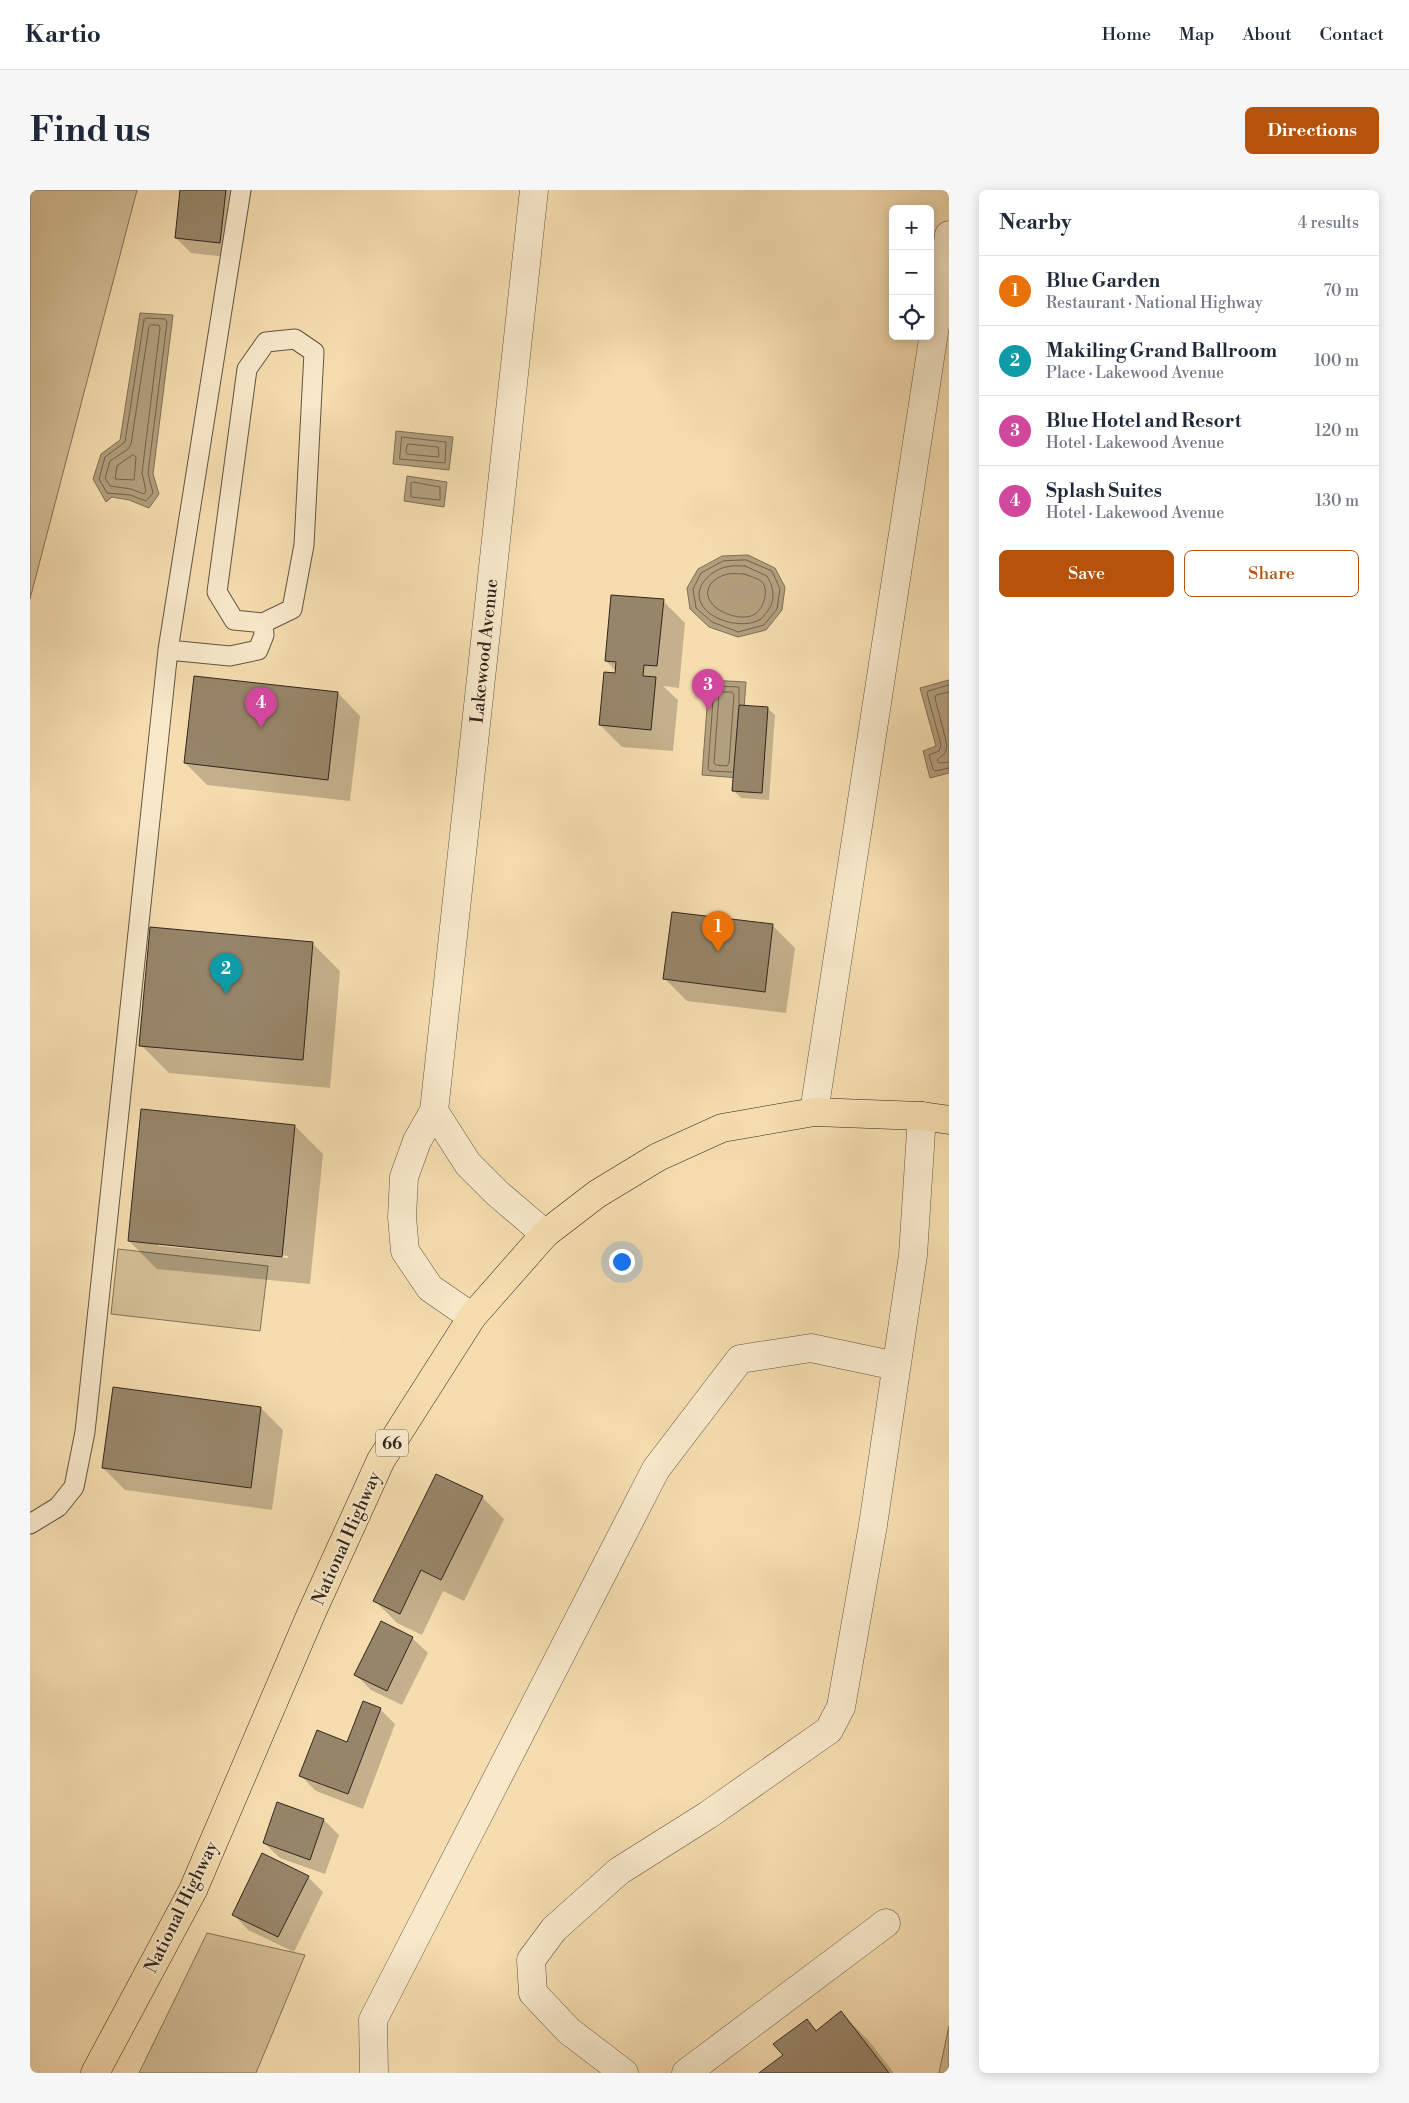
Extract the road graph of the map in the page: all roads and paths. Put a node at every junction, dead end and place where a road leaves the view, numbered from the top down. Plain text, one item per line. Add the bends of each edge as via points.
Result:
1 (241, 190) edge
2 (534, 190) edge
3 (949, 235) edge
4 (263, 623) junction
5 (168, 650) junction
6 (434, 1111) junction
7 (814, 1112) junction
8 (922, 1116) junction
9 (949, 1120) edge
10 (545, 1234) junction
11 (472, 1317) junction
12 (896, 1366) junction
13 (30, 1524) edge
14 (886, 1923) dead end
15 (95, 2073) edge
16 (374, 2073) edge
17 (624, 2073) edge
18 (686, 2073) edge

1 - 5 lane
2 - 6 street, Lakewood Avenue
3 - 7 street
4 - 4 lane via 292,609 304,545 314,352 295,339 266,342 248,369 217,592 234,620
4 - 5 lane via 264,636 258,650 230,656
5 - 13 lane via 84,1432 74,1487 58,1507
6 - 10 street via 468,1164
6 - 11 street, Lakewood Avenue via 417,1141 404,1177 402,1216 405,1251 430,1288
7 - 8 main road, National Highway / 66
7 - 10 main road, National Highway / 66 via 722,1128 658,1157 597,1194
8 - 9 main road, National Highway / 66
8 - 12 street via 913,1255
10 - 11 main road, National Highway / 66
11 - 15 main road, National Highway / 66 via 381,1460 193,1890
12 - 16 street via 811,1348 740,1359 656,1469 373,2020
12 - 17 street via 873,1525 841,1707 829,1730 708,1815 619,1871 554,1929 531,1960 533,1993 569,2031
14 - 18 street

